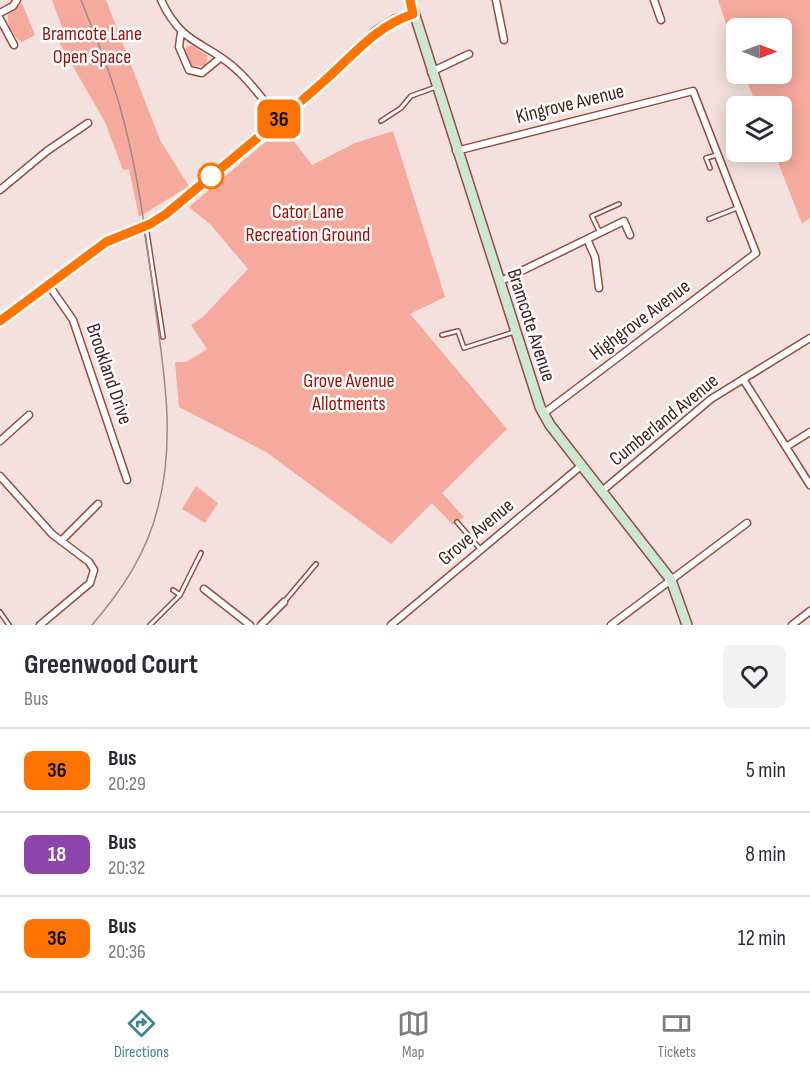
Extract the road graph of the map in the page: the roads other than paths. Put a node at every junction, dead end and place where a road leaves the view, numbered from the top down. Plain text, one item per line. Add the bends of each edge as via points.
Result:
1 (17, 0) edge
2 (161, 0) edge
3 (410, 0) edge
4 (496, 0) edge
5 (654, 0) edge
6 (0, 13) edge
7 (413, 14) junction
8 (0, 19) edge
9 (661, 20) dead end
10 (181, 32) junction
11 (504, 40) dead end
12 (14, 45) dead end
13 (454, 51) dead end
14 (469, 54) dead end
15 (220, 58) junction
16 (458, 60) junction
17 (431, 72) junction
18 (436, 87) junction
19 (279, 119) junction
20 (381, 121) dead end
21 (88, 123) dead end
22 (456, 151) junction
23 (718, 154) junction
24 (710, 168) dead end
25 (0, 190) edge
26 (619, 204) dead end
27 (739, 207) junction
28 (709, 219) dead end
29 (146, 225) junction
30 (600, 233) junction
31 (630, 235) dead end
32 (587, 239) junction
33 (498, 282) junction
34 (48, 284) junction
35 (599, 288) dead end
36 (0, 321) edge
37 (514, 332) junction
38 (442, 335) dead end
39 (163, 337) dead end
40 (810, 338) edge
41 (743, 379) junction
42 (543, 414) junction
43 (29, 415) dead end
44 (810, 432) edge
45 (0, 441) edge
46 (786, 447) junction
47 (582, 465) junction
48 (0, 476) edge
49 (127, 480) dead end
50 (810, 485) edge
51 (602, 491) junction
52 (98, 504) dead end
53 (457, 522) dead end
54 (747, 523) dead end
55 (61, 541) junction
56 (481, 550) junction
57 (201, 553) dead end
58 (316, 564) dead end
59 (671, 580) junction
60 (204, 589) dead end
61 (173, 590) dead end
62 (180, 595) junction
63 (229, 597) dead end
64 (284, 602) joint
65 (224, 604) junction
66 (810, 611) edge
67 (0, 612) edge
68 (44, 624) edge
69 (9, 625) edge
70 (150, 625) edge
71 (250, 625) edge
72 (261, 625) edge
73 (391, 625) edge
74 (610, 625) edge
75 (687, 625) edge
76 (792, 625) edge

1 - 6 street
2 - 10 street
3 - 7 street, Bramcote Avenue
4 - 11 street
5 - 9 street
7 - 17 street, Bramcote Avenue
7 - 19 street via 377,31
8 - 12 street
10 - 15 street
10 - 15 street via 179,47 189,70 202,73
13 - 16 street
14 - 16 street
15 - 19 street via 240,72
16 - 17 street
17 - 18 street, Bramcote Avenue
18 - 20 lane via 411,96
18 - 22 street, Bramcote Avenue
19 - 29 street via 184,199
21 - 25 street
22 - 23 street, Kingrove Avenue via 693,91
22 - 33 street, Bramcote Avenue
23 - 24 lane via 706,158
23 - 27 street
26 - 30 lane via 592,216
27 - 28 lane
27 - 42 street, Highgrove Avenue via 756,253
29 - 34 street via 106,242
29 - 39 lane
30 - 31 street via 626,220
30 - 32 street
32 - 33 street
32 - 35 street via 595,257
33 - 37 street, Bramcote Avenue
34 - 36 street
34 - 49 street, Brookland Drive via 73,320
37 - 38 lane via 464,348 458,331
37 - 42 street, Bramcote Avenue
40 - 41 street, Cumberland Avenue
41 - 46 street
41 - 51 street, Cumberland Avenue via 703,406
42 - 47 street, Bramcote Avenue
43 - 45 street
44 - 46 street
46 - 50 street
47 - 51 street, Bramcote Avenue
47 - 56 street, Grove Avenue
48 - 55 street
51 - 59 street, Bramcote Avenue
52 - 55 street
53 - 56 lane
54 - 59 street
55 - 68 street via 91,564 94,576
56 - 73 street, Grove Avenue
57 - 62 lane
58 - 64 lane
59 - 74 street
59 - 75 street, Bramcote Avenue
60 - 65 street
61 - 62 lane
62 - 70 lane
63 - 65 street
64 - 72 street
65 - 71 street
66 - 76 street
67 - 69 lane

